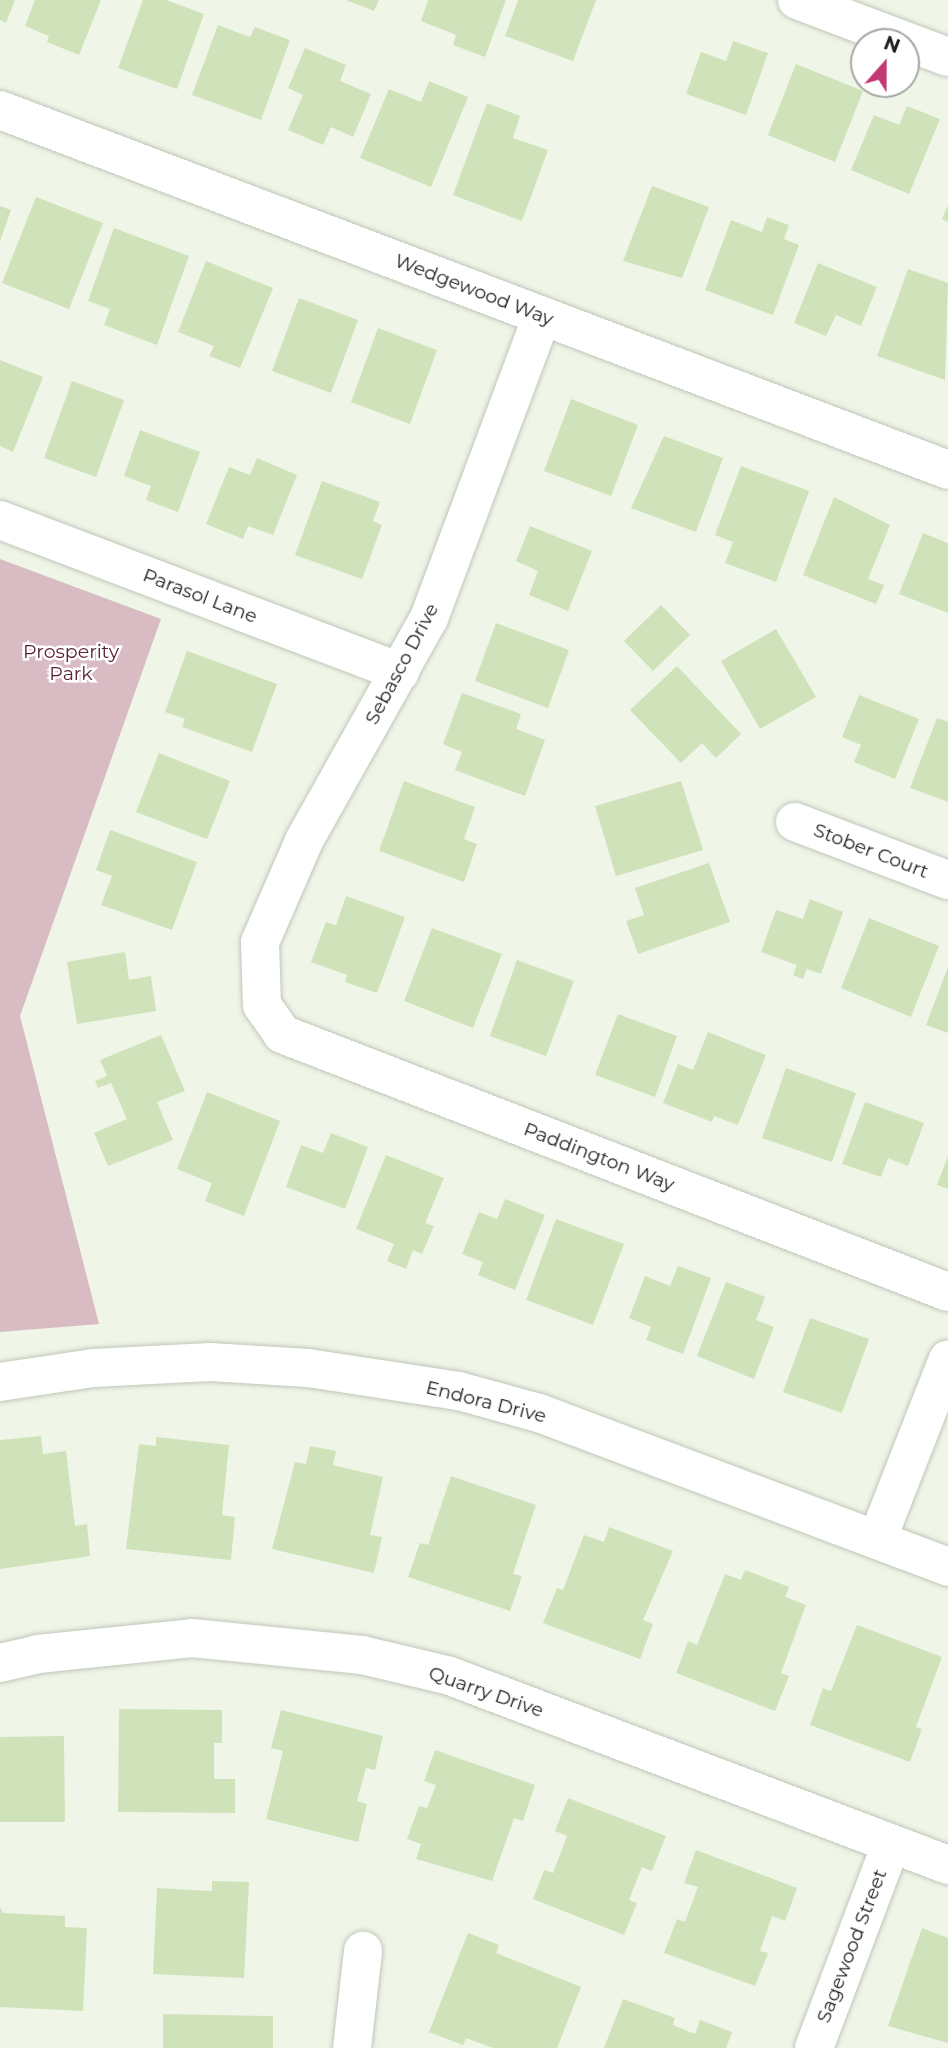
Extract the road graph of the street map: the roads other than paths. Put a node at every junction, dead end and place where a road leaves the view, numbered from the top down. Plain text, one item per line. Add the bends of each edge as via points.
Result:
1 (797, 0) edge
2 (948, 57) edge
3 (0, 110) edge
4 (542, 316) junction
5 (948, 470) edge
6 (0, 520) edge
7 (400, 672) junction
8 (795, 822) dead end
9 (948, 880) edge
10 (262, 1005) joint
11 (948, 1292) edge
12 (948, 1359) edge
13 (0, 1382) edge
14 (877, 1540) junction
15 (948, 1567) edge
16 (0, 1663) edge
17 (891, 1844) junction
18 (948, 1866) edge
19 (363, 1951) dead end
20 (352, 2048) edge
21 (814, 2048) edge

1 - 2 street
3 - 4 street, Wedgewood Way
4 - 5 street, Wedgewood Way
4 - 7 street, Sebasco Drive via 429,618
6 - 7 street, Parasol Lane
7 - 10 street, Sebasco Drive via 304,841 260,942
8 - 9 street, Stober Court
10 - 11 street, Paddington Way via 282,1034
12 - 14 street
13 - 14 street, Endora Drive via 93,1368 210,1362 308,1368 459,1391 539,1413
14 - 15 street, Endora Drive
16 - 17 street, Quarry Drive via 38,1654 192,1638 362,1655 450,1676
17 - 18 street, Quarry Drive
17 - 21 street, Sagewood Street
19 - 20 street

